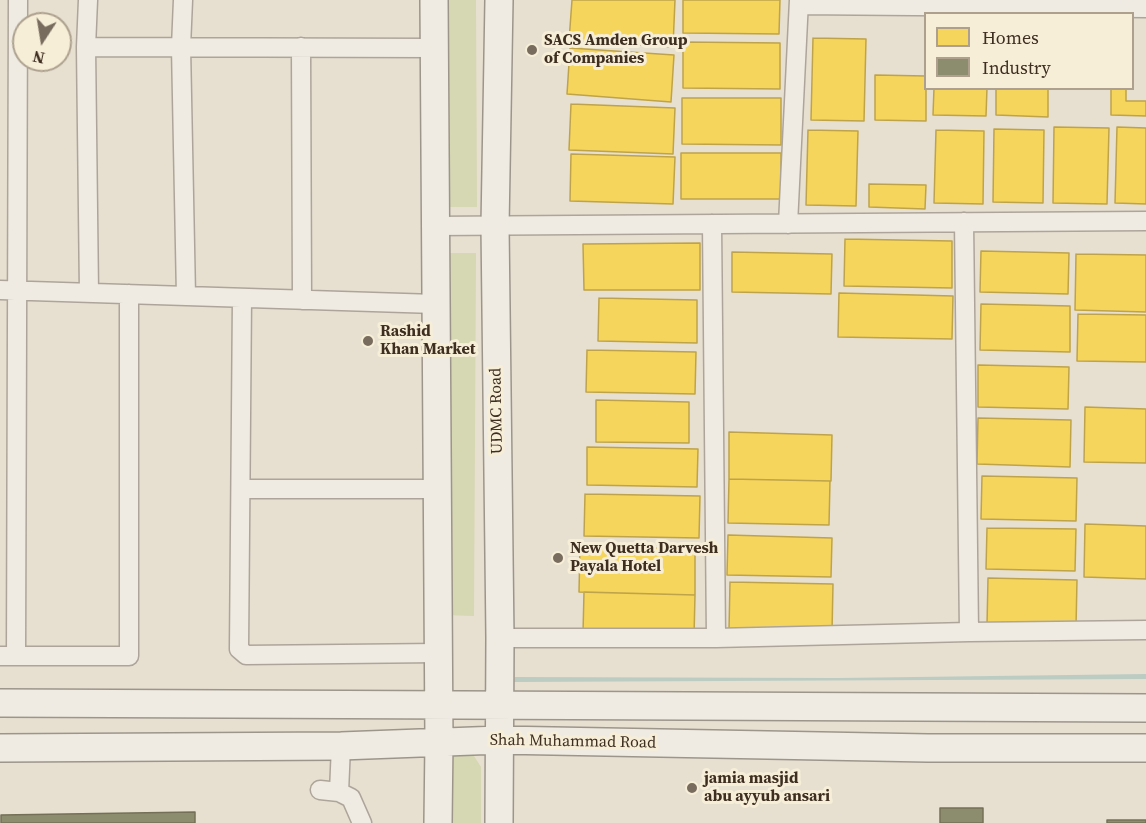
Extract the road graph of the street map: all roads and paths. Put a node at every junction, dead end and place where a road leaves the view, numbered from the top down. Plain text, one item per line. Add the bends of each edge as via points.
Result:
1 (18, 0) edge
2 (88, 0) edge
3 (183, 0) edge
4 (434, 0) edge
5 (499, 0) edge
6 (799, 2) edge
7 (1146, 8) edge
8 (86, 47) junction
9 (181, 47) junction
10 (301, 47) junction
11 (433, 48) junction
12 (1146, 221) edge
13 (964, 222) junction
14 (712, 224) junction
15 (789, 224) junction
16 (435, 226) junction
17 (495, 226) junction
18 (8, 291) edge
19 (89, 293) junction
20 (129, 294) junction
21 (186, 296) junction
22 (242, 298) junction
23 (302, 300) junction
24 (435, 304) junction
25 (240, 489) junction
26 (437, 489) junction
27 (1146, 630) edge
28 (969, 632) junction
29 (500, 638) junction
30 (716, 638) junction
31 (438, 653) junction
32 (8, 656) edge
33 (0, 703) edge
34 (360, 704) junction
35 (438, 704) junction
36 (498, 705) junction
37 (532, 706) junction
38 (1146, 708) edge
39 (499, 740) junction
40 (439, 741) junction
41 (536, 742) junction
42 (352, 746) junction
43 (0, 748) edge
44 (1146, 748) edge
45 (320, 790) dead end
46 (339, 792) junction
47 (362, 823) edge
48 (438, 823) edge
49 (499, 823) edge

1 - 18 street
2 - 8 street
3 - 9 street
4 - 11 main road
5 - 17 main road, UDMC Road
6 - 7 street
6 - 15 street
8 - 9 street
8 - 19 street
9 - 10 street
9 - 21 street
10 - 11 street
10 - 23 street
11 - 16 main road
12 - 13 street
13 - 15 street
13 - 28 street
14 - 15 street
14 - 17 street
14 - 30 street
16 - 17 street
16 - 24 main road
17 - 29 main road, UDMC Road
18 - 19 street
18 - 32 street
19 - 20 street
20 - 21 street
20 - 32 street via 129,656
21 - 22 street
22 - 23 street
22 - 25 street
23 - 24 street
24 - 26 main road
25 - 26 street
25 - 31 street via 239,649 243,654
26 - 31 main road
27 - 28 street
28 - 30 street
29 - 30 street
29 - 36 main road, UDMC Road
31 - 35 main road
33 - 34 main road
34 - 35 main road
34 - 42 main road via 375,720 373,735
35 - 36 main road
35 - 40 main road
36 - 37 main road
36 - 39 main road, UDMC Road
37 - 38 main road
37 - 41 main road via 523,713 520,724 525,736
39 - 40 main road, Shah Muhammad Road
39 - 41 main road, Shah Muhammad Road
39 - 49 main road, UDMC Road
40 - 42 main road, Shah Muhammad Road
40 - 48 main road
41 - 44 main road, Shah Muhammad Road
42 - 43 main road, Shah Muhammad Road
42 - 46 street
45 - 46 street
46 - 47 street via 351,798

